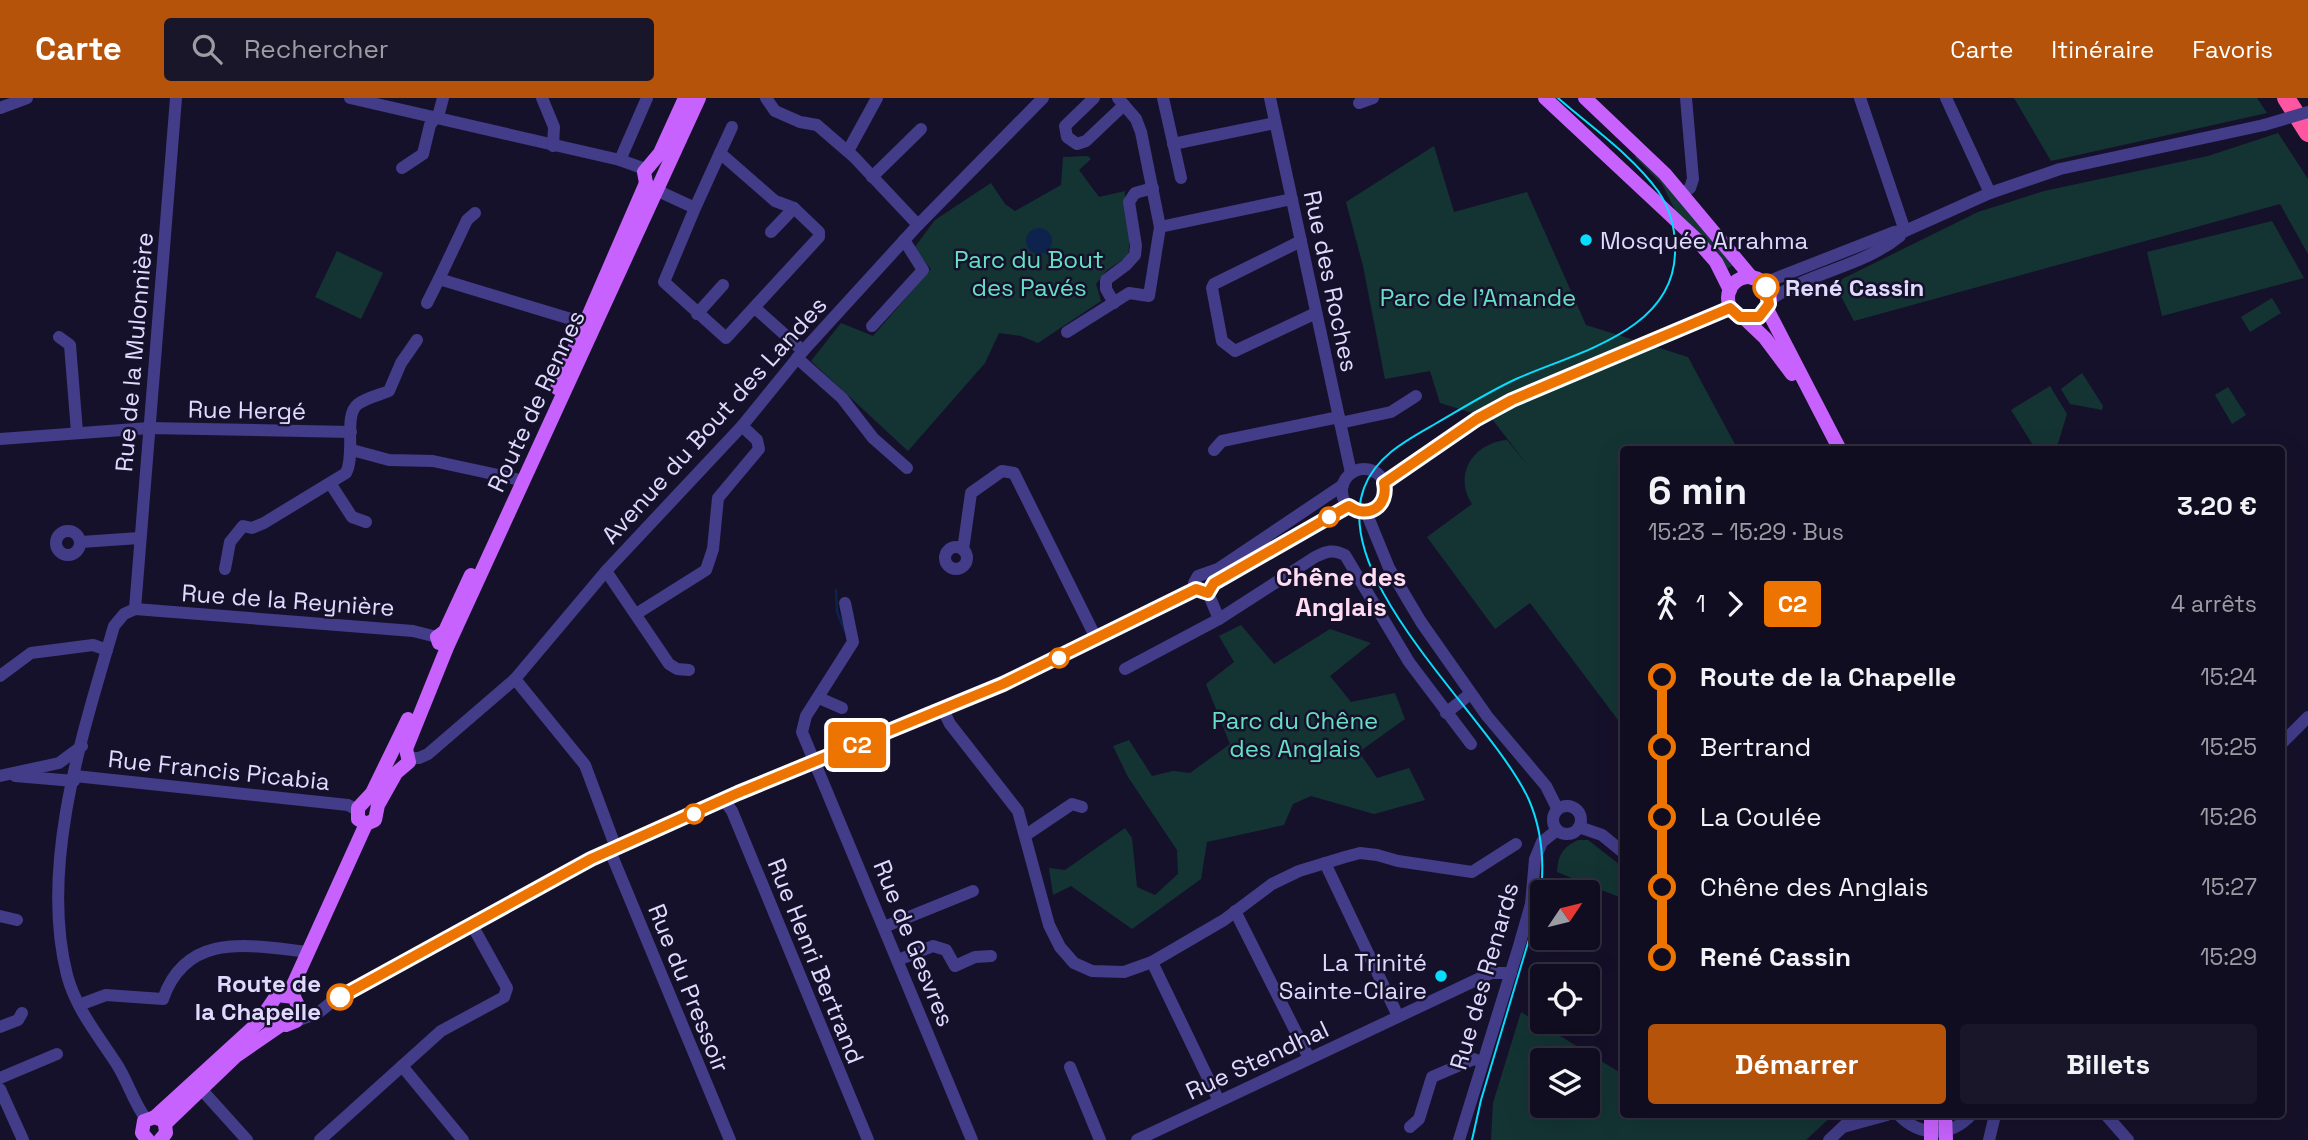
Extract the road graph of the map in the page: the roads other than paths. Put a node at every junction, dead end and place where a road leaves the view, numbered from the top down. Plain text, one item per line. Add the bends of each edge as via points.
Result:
1 (27, 98) edge
2 (176, 98) edge
3 (350, 98) edge
4 (443, 98) edge
5 (542, 98) edge
6 (648, 98) edge
7 (685, 98) edge
8 (699, 98) edge
9 (766, 98) edge
10 (877, 98) edge
11 (1043, 98) edge
12 (1270, 98) edge
13 (1373, 98) edge
14 (1545, 98) edge
15 (1585, 98) edge
16 (1686, 98) edge
17 (1860, 98) edge
18 (1946, 98) edge
19 (2286, 98) edge
20 (2300, 98) edge
21 (1086, 101) edge
22 (1121, 101) edge
23 (1163, 101) edge
24 (1359, 103) dead end
25 (0, 108) edge
26 (2308, 111) edge
27 (436, 117) junction
28 (1275, 123) junction
29 (732, 127) dead end
30 (921, 129) dead end
31 (2308, 133) edge
32 (1173, 144) junction
33 (553, 146) junction
34 (848, 151) junction
35 (720, 153) junction
36 (620, 160) junction
37 (401, 168) dead end
38 (654, 177) junction
39 (873, 177) junction
40 (1181, 178) dead end
41 (1153, 188) junction
42 (1990, 193) junction
43 (1682, 194) junction
44 (1292, 199) junction
45 (695, 208) junction
46 (794, 208) junction
47 (475, 213) dead end
48 (918, 225) junction
49 (1160, 227) junction
50 (1905, 231) junction
51 (771, 232) dead end
52 (904, 240) junction
53 (1301, 241) junction
54 (439, 279) junction
55 (1758, 281) junction
56 (723, 285) dead end
57 (1730, 290) junction
58 (428, 303) dead end
59 (1114, 303) junction
60 (1768, 304) junction
61 (755, 308) junction
62 (1730, 308) junction
63 (1316, 313) junction
64 (697, 314) junction
65 (1745, 319) junction
66 (591, 325) junction
67 (872, 326) dead end
68 (1068, 332) dead end
69 (59, 337) dead end
70 (417, 340) dead end
71 (800, 355) junction
72 (1416, 396) dead end
73 (1339, 420) junction
74 (742, 426) junction
75 (149, 428) junction
76 (77, 432) junction
77 (348, 432) junction
78 (0, 439) edge
79 (1829, 446) edge
80 (1838, 446) edge
81 (1214, 450) dead end
82 (356, 451) junction
83 (907, 468) dead end
84 (1351, 473) junction
85 (516, 479) junction
86 (330, 483) junction
87 (1384, 483) junction
88 (1343, 485) junction
89 (1381, 505) junction
90 (1349, 506) junction
91 (1366, 512) junction
92 (366, 522) dead end
93 (139, 538) junction
94 (81, 542) dead end
95 (963, 550) dead end
96 (1383, 551) junction
97 (225, 569) dead end
98 (606, 571) junction
99 (1206, 585) junction
100 (845, 603) dead end
101 (135, 609) junction
102 (636, 614) junction
103 (1219, 619) junction
104 (444, 639) junction
105 (1097, 640) junction
106 (107, 650) junction
107 (1125, 669) dead end
108 (689, 670) dead end
109 (0, 676) edge
110 (515, 679) junction
111 (1470, 694) junction
112 (819, 698) junction
113 (842, 708) dead end
114 (943, 710) junction
115 (1446, 713) junction
116 (2308, 717) edge
117 (2285, 740) edge
118 (1471, 744) dead end
119 (82, 746) junction
120 (400, 756) junction
121 (817, 761) junction
122 (0, 776) edge
123 (74, 778) junction
124 (724, 800) junction
125 (1082, 807) dead end
126 (366, 808) junction
127 (1557, 808) junction
128 (1580, 827) junction
129 (1557, 830) junction
130 (1027, 835) junction
131 (1516, 844) dead end
132 (613, 850) junction
133 (1620, 850) edge
134 (1325, 863) junction
135 (973, 891) dead end
136 (1235, 911) junction
137 (0, 916) edge
138 (17, 920) dead end
139 (472, 925) junction
140 (884, 927) junction
141 (309, 952) junction
142 (991, 956) dead end
143 (898, 960) junction
144 (1152, 962) junction
145 (1511, 973) junction
146 (294, 999) junction
147 (328, 1004) junction
148 (79, 1005) junction
149 (269, 1010) junction
150 (22, 1013) dead end
151 (1398, 1016) junction
152 (288, 1023) junction
153 (0, 1027) edge
154 (57, 1054) dead end
155 (1309, 1058) junction
156 (1482, 1062) junction
157 (402, 1066) junction
158 (1070, 1067) dead end
159 (0, 1078) edge
160 (0, 1089) edge
161 (201, 1089) junction
162 (1219, 1101) junction
163 (1851, 1118) edge
164 (1877, 1118) edge
165 (1903, 1118) edge
166 (1932, 1118) edge
167 (1944, 1118) edge
168 (1968, 1118) edge
169 (1994, 1118) edge
170 (2109, 1118) edge
171 (1410, 1127) dead end
172 (1843, 1127) junction
173 (148, 1129) edge
174 (1938, 1136) edge
175 (23, 1140) edge
176 (160, 1140) edge
177 (247, 1140) edge
178 (320, 1140) edge
179 (463, 1140) edge
180 (730, 1140) edge
181 (868, 1140) edge
182 (972, 1140) edge
183 (1100, 1140) edge
184 (1137, 1140) edge
185 (1459, 1140) edge
186 (1829, 1140) edge
187 (1989, 1140) edge
188 (2128, 1140) edge

1 - 25 street
2 - 75 street, Rue de la Mulonnière
3 - 27 street
4 - 27 street
5 - 33 street via 554,127
6 - 36 street
7 - 38 main road, Route de Rennes
8 - 38 main road, Route de Rennes
9 - 34 street via 775,111 817,125
10 - 34 street
11 - 48 street, Avenue du Bout des Landes
12 - 28 street, Rue des Roches
13 - 24 street
14 - 57 main road via 1696,239 1716,262
15 - 43 main road
16 - 43 street via 1693,179
17 - 50 street
18 - 42 street
19 - 31 highway
20 - 26 highway
21 - 22 street via 1065,126 1067,137 1077,144 1086,141
22 - 41 street via 1141,132
23 - 32 street
26 - 42 street, bridge via 2264,125 2060,169
27 - 33 street
27 - 37 street via 423,154
28 - 32 street
28 - 44 street, Rue des Roches
29 - 35 street
30 - 39 street
32 - 40 street
33 - 36 street
34 - 39 street
35 - 45 street
35 - 46 street via 775,201
36 - 38 street
38 - 45 street
38 - 66 main road, Route de Rennes
39 - 48 street
41 - 49 street
41 - 59 street via 1135,193 1129,202 1136,246 1130,261 1106,281
42 - 50 street
43 - 55 main road
44 - 49 street
44 - 53 street, Rue des Roches
45 - 64 street via 664,282
46 - 51 street
46 - 61 street via 820,237
47 - 54 street via 467,220
48 - 52 street, Avenue du Bout des Landes
49 - 59 street via 1149,296 1129,293
50 - 55 street
50 - 60 street via 1862,258 1784,290
52 - 67 street via 923,270
52 - 71 street, Avenue du Bout des Landes
53 - 63 street, Rue des Roches
53 - 63 street via 1214,284 1222,341 1236,351
54 - 58 street
54 - 66 street
55 - 57 main road via 1738,281
55 - 60 main road
56 - 64 street
57 - 62 main road
59 - 68 street
60 - 65 main road via 1759,317
60 - 80 main road
61 - 64 street via 726,338
61 - 71 street
62 - 65 main road
62 - 87 street via 1512,400
63 - 73 street, Rue des Roches
65 - 79 main road via 1788,368
66 - 85 main road, Route de Rennes
66 - 104 main road, Route de Rennes
69 - 76 street via 70,345
70 - 77 street via 388,391 357,405
71 - 74 street, Avenue du Bout des Landes
71 - 83 street via 842,398 870,436
72 - 73 street via 1391,412
73 - 81 street via 1222,441
73 - 84 street, Rue des Roches
74 - 98 street, Avenue du Bout des Landes
74 - 102 street via 757,440 758,449 718,498 706,570
75 - 76 street, Rue Hergé
75 - 77 street, Rue Hergé
75 - 93 street, Rue de la Mulonnière
76 - 78 street, Rue Hergé
77 - 82 street
82 - 85 street
82 - 86 street via 346,473
84 - 87 street via 1370,470
84 - 88 street
85 - 104 main road, Route de Rennes
86 - 92 street via 352,517
86 - 97 street via 264,523 243,526 230,542
87 - 89 street
88 - 90 street
88 - 99 street
89 - 91 street
89 - 96 street
90 - 91 street
90 - 99 street
91 - 96 street
93 - 94 street
93 - 101 street, Rue de la Mulonnière
95 - 105 street via 971,493 1003,471 1013,473
96 - 111 street via 1415,613
98 - 102 street
98 - 110 street, Avenue du Bout des Landes
99 - 103 street
99 - 105 street
100 - 112 street via 853,642
101 - 104 street, Rue de la Reynière via 413,631
101 - 106 street via 118,620
102 - 108 street via 669,664
103 - 107 street
103 - 115 street via 1315,557 1337,551 1345,555 1383,623
104 - 120 main road, Route de Rennes
105 - 114 street
106 - 109 street via 93,645 32,653
106 - 119 street
110 - 120 street, Avenue du Bout des Landes via 423,757
110 - 132 street, Rue du Pressoir via 585,765
111 - 115 street
111 - 127 street via 1546,786
112 - 113 street
112 - 121 street, Rue de Gesvres via 803,722
114 - 121 street
114 - 130 street via 1018,811
115 - 118 street
116 - 117 street
119 - 122 street via 59,763
119 - 123 street
120 - 126 main road, Route de Rennes
121 - 124 street
121 - 140 street, Rue de Gesvres
122 - 123 street, Rue Francis Picabia
123 - 126 street, Rue Francis Picabia
123 - 148 street via 58,898 60,941
124 - 132 street
124 - 181 street, Rue Henri Bertrand
125 - 130 street via 1072,804
126 - 141 main road, Route de Rennes via 375,820 366,824
127 - 128 street via 1574,808 1581,817
127 - 129 street via 1552,820
128 - 129 street via 1569,834
128 - 133 street via 1602,835
129 - 145 street, Rue des Renards via 1542,842 1535,859 1531,904
130 - 144 street via 1049,925 1066,955 1082,967 1102,973 1124,972
131 - 134 street via 1472,872 1360,853
132 - 139 street
132 - 180 street, Rue du Pressoir
134 - 136 street via 1278,880
134 - 151 street
135 - 140 street
136 - 144 street
136 - 155 street
137 - 138 street
139 - 147 street
139 - 157 street via 508,988 504,997 441,1031
140 - 143 street, Rue de Gesvres
141 - 146 main road
141 - 148 street via 215,948 180,969 163,999 106,995
142 - 143 street via 955,966 946,950 933,946
143 - 182 street, Rue de Gesvres
144 - 162 street
145 - 151 street, Rue Stendhal via 1497,971
145 - 156 street, Rue des Renards
146 - 147 street via 311,1007
146 - 149 main road via 277,995
146 - 152 main road
147 - 152 street via 314,1015
148 - 173 street via 118,1066
149 - 152 main road via 275,1022
149 - 173 main road
150 - 153 street via 18,1020
151 - 155 street, Rue Stendhal
152 - 161 main road via 236,1056
154 - 159 street
155 - 162 street, Rue Stendhal
156 - 171 street via 1464,1061 1432,1077 1419,1119
156 - 185 street, Rue des Renards
157 - 178 street
157 - 179 street
158 - 183 street
160 - 175 street
161 - 173 main road
161 - 177 street
162 - 184 street, Rue Stendhal
163 - 172 street
164 - 172 street
165 - 174 street
166 - 174 main road
167 - 174 main road
168 - 174 street
169 - 187 street
170 - 188 street
172 - 186 street
173 - 176 main road via 166,1133

